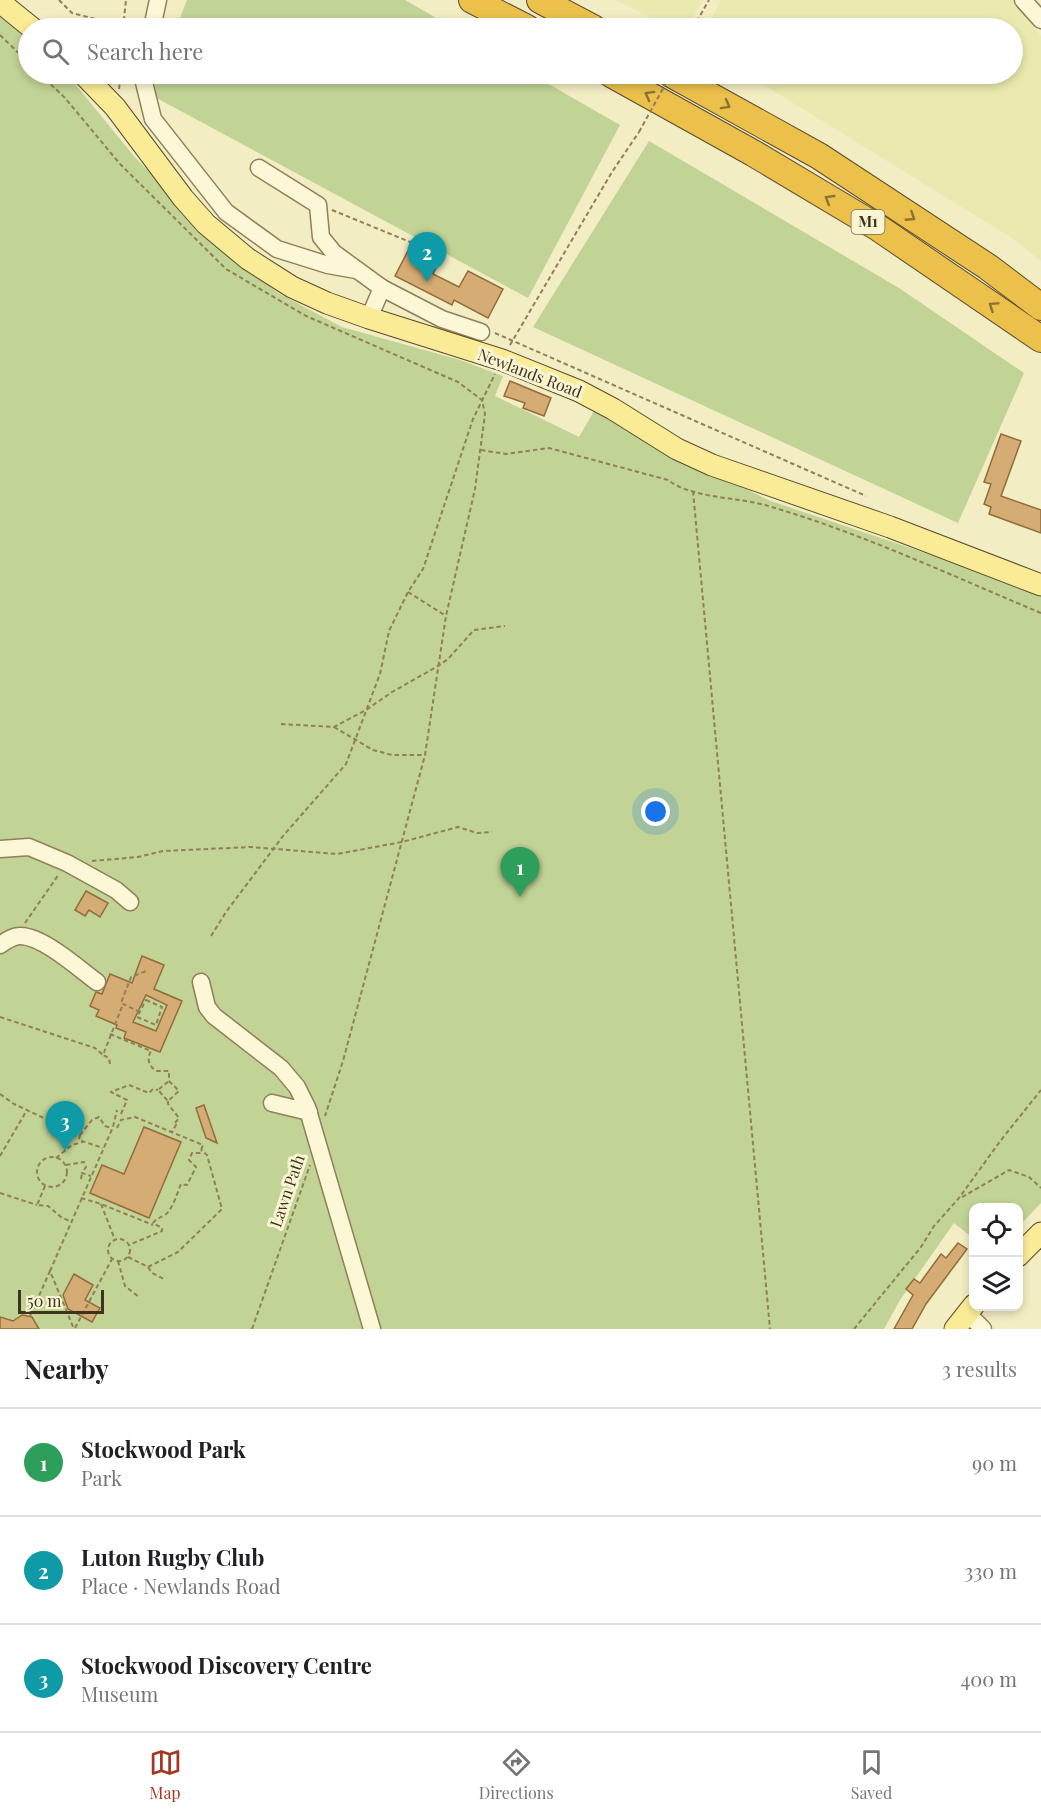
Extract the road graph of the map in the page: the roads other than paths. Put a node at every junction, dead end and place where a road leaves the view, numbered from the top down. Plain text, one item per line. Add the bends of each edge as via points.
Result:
1 (158, 0) edge
2 (472, 0) edge
3 (540, 0) edge
4 (555, 0) edge
5 (1023, 0) edge
6 (0, 2) edge
7 (20, 18) edge
8 (154, 18) edge
9 (507, 18) edge
10 (574, 18) edge
11 (585, 18) edge
12 (1041, 20) edge
13 (93, 84) edge
14 (144, 84) edge
15 (629, 84) edge
16 (689, 84) edge
17 (259, 168) dead end
18 (356, 270) junction
19 (382, 288) junction
20 (1041, 307) edge
21 (369, 318) junction
22 (481, 332) road end
23 (1041, 339) edge
24 (1041, 585) edge
25 (0, 837) edge
26 (8, 848) edge
27 (130, 902) dead end
28 (4, 938) edge
29 (97, 982) dead end
30 (201, 982) dead end
31 (193, 1009) dead end
32 (214, 1016) junction
33 (272, 1103) dead end
34 (309, 1112) junction
35 (1041, 1233) edge
36 (1023, 1251) edge
37 (965, 1316) edge
38 (372, 1329) edge
39 (983, 1329) edge

1 - 8 street
2 - 9 highway
3 - 10 highway
4 - 11 highway
5 - 12 street
6 - 7 main road
13 - 21 main road, Newlands Road via 115,107 183,198 226,242 292,287
14 - 18 street via 153,118 226,212 277,249
23 -> 15 highway, M1 via 877,227
16 -> 20 highway, M1 via 819,156 988,267
17 - 18 street via 318,205 321,237
18 - 19 street
19 - 21 street
19 - 22 street via 442,319
21 - 24 main road, Newlands Road via 507,351 677,449 712,465
25 - 26 street
26 - 27 street via 28,847 67,863
28 - 29 street via 20,936 49,946
30 - 32 street via 207,1007
31 - 32 street
32 - 34 street via 281,1068 297,1087
33 - 34 street
34 - 38 street
35 - 36 main road
37 - 39 street

